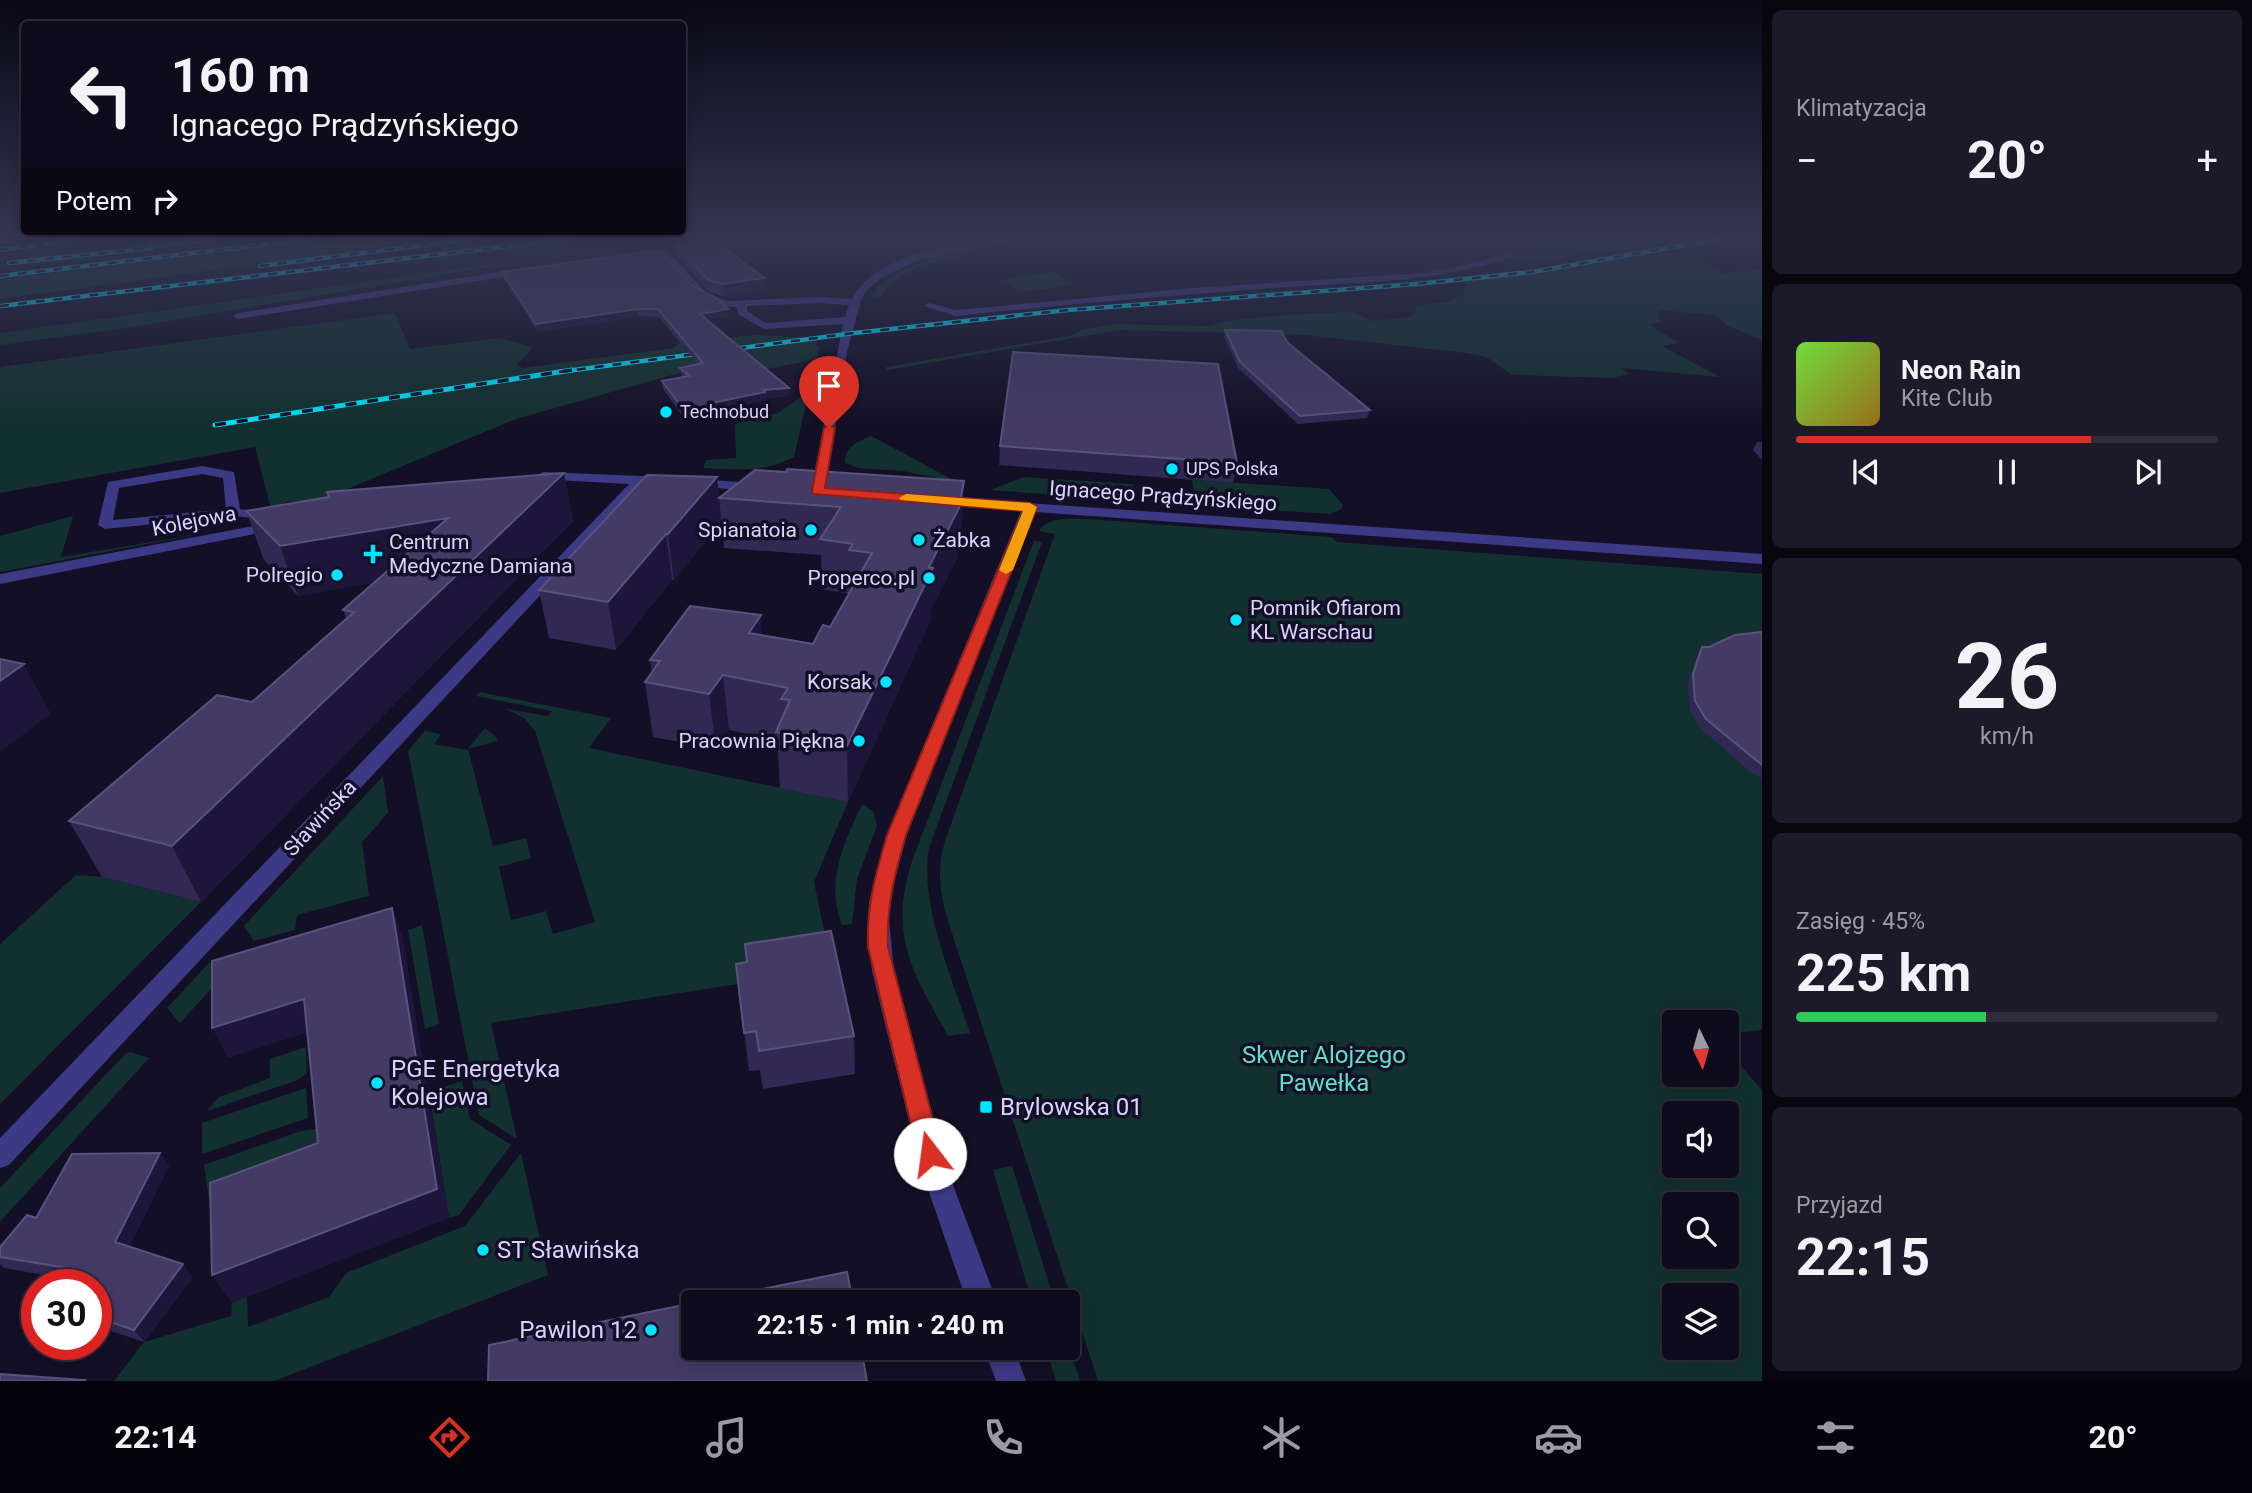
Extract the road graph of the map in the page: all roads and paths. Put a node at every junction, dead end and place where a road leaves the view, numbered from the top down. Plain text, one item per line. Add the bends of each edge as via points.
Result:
1 (317, 303) edge
2 (742, 303) edge
3 (855, 303) edge
4 (1056, 303) edge
5 (929, 306) dead end
6 (238, 316) dead end
7 (850, 320) junction
8 (523, 479) edge
9 (640, 480) junction
10 (777, 489) edge
11 (818, 491) edge
12 (927, 499) edge
13 (1030, 507) junction
14 (233, 512) junction
15 (295, 522) edge
16 (268, 528) junction
17 (1762, 559) edge
18 (0, 579) edge
19 (0, 1156) edge
20 (978, 1290) edge
21 (1003, 1360) edge
22 (1011, 1381) edge

1 - 6 street
2 - 7 street via 742,312 764,326
3 - 7 street
4 - 5 street via 956,313
7 - 11 street
8 - 9 street via 561,475
9 - 10 street
9 - 19 street, Sławińska
12 - 13 street, Ignacego Prądzyńskiego
13 - 17 street, Ignacego Prądzyńskiego
13 - 20 street via 897,835 876,917 883,971 926,1139
14 - 14 street via 118,523 105,525 113,485 202,470 229,475
14 - 16 street via 268,517
15 - 16 street, Kolejowa
16 - 18 street, Kolejowa
21 - 22 street

